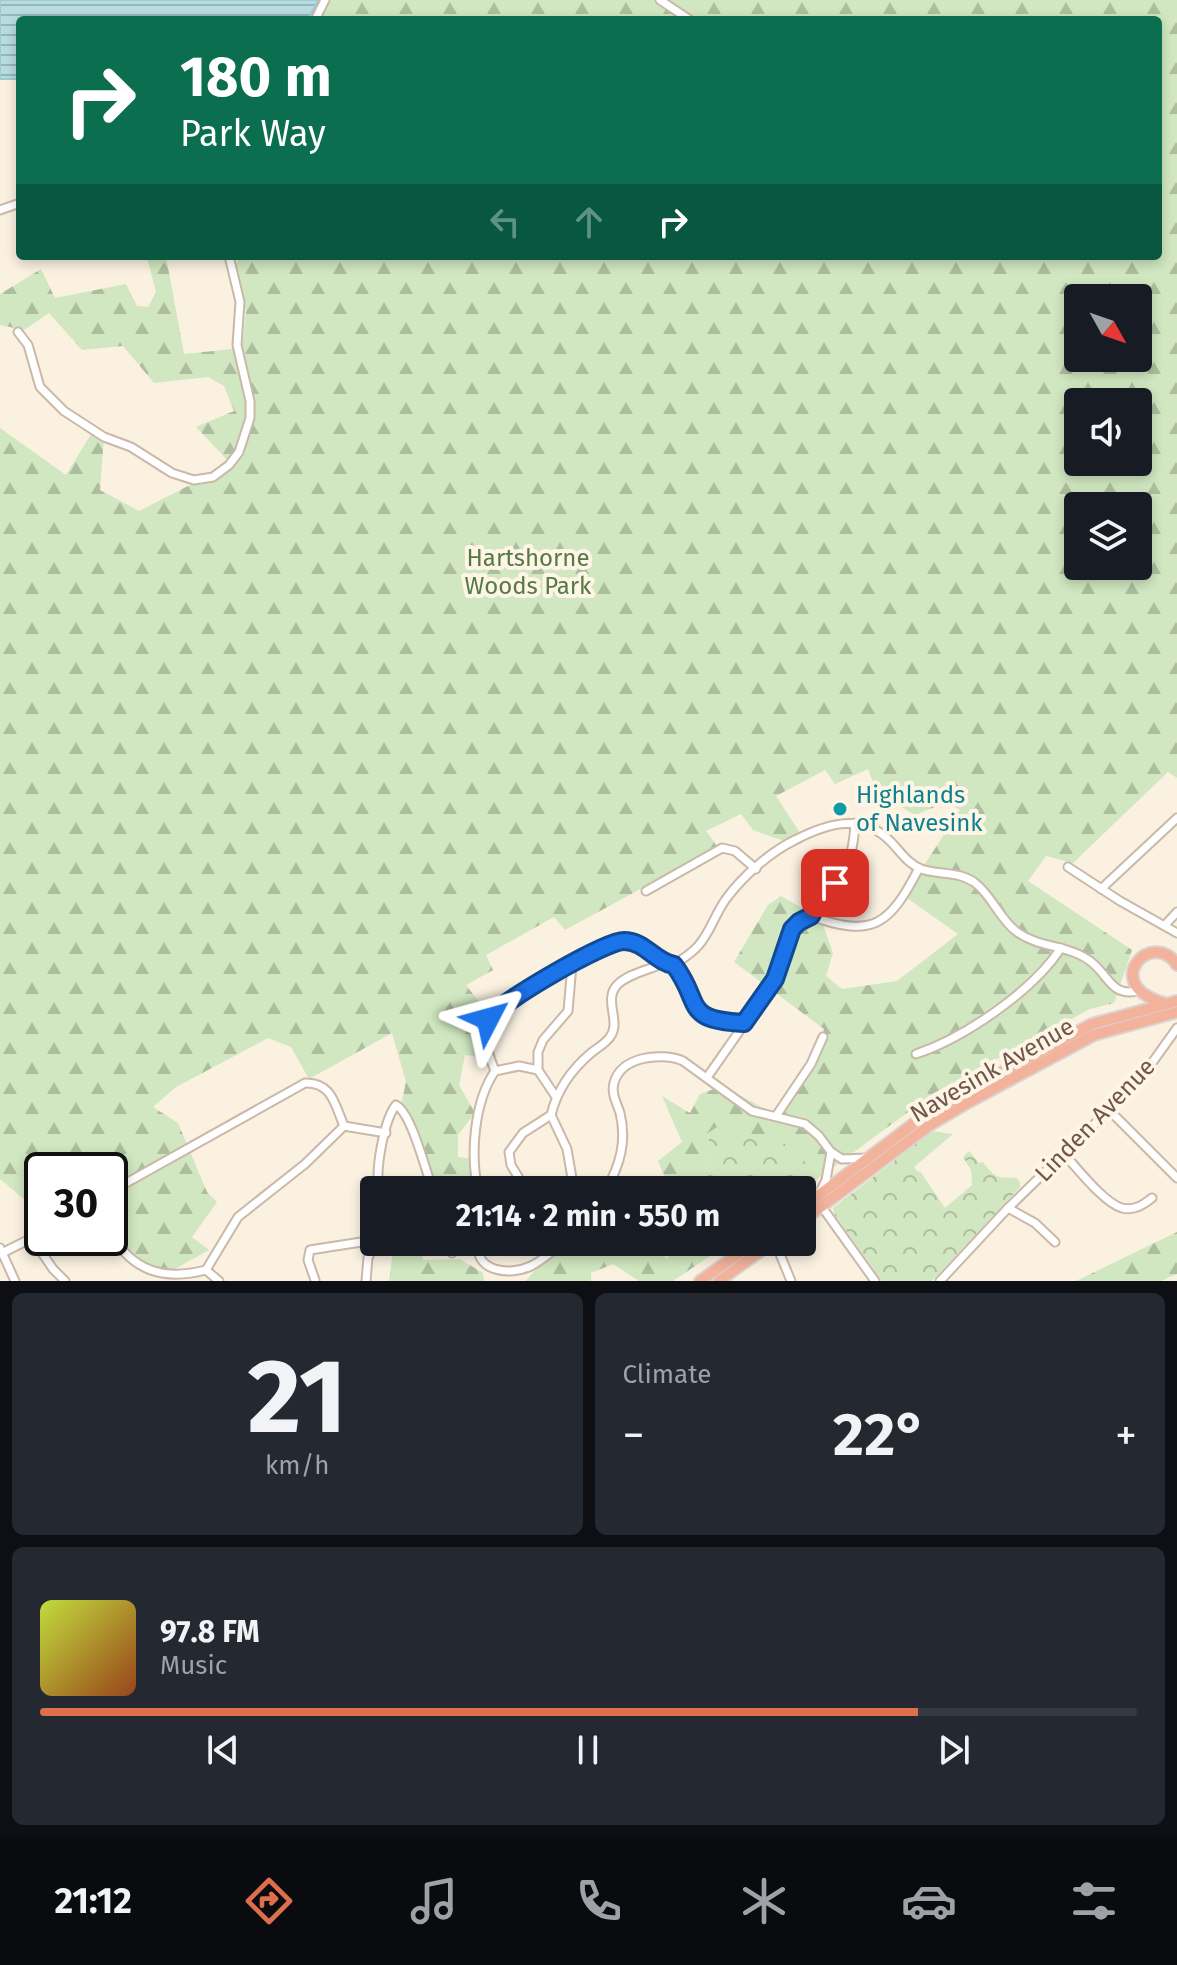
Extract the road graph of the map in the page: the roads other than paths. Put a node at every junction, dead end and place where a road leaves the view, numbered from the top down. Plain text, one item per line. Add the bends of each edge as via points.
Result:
1 (660, 0) edge
2 (684, 16) edge
3 (230, 260) edge
4 (18, 332) dead end
5 (1177, 818) edge
6 (855, 823) junction
7 (1068, 867) dead end
8 (919, 868) junction
9 (756, 869) junction
10 (1101, 889) junction
11 (646, 891) dead end
12 (1177, 912) edge
13 (811, 916) junction
14 (1165, 925) junction
15 (1177, 933) edge
16 (1061, 948) junction
17 (662, 964) junction
18 (572, 965) junction
19 (674, 965) junction
20 (1177, 965) edge
21 (1138, 991) junction
22 (1171, 1002) edge
23 (1177, 1012) edge
24 (744, 1023) junction
25 (1177, 1028) edge
26 (823, 1037) dead end
27 (916, 1054) dead end
28 (538, 1070) junction
29 (495, 1071) junction
30 (708, 1076) junction
31 (556, 1097) junction
32 (1110, 1111) junction
33 (551, 1115) junction
34 (776, 1116) junction
35 (343, 1122) junction
36 (386, 1133) junction
37 (831, 1152) junction
38 (1064, 1154) junction
39 (868, 1158) junction
40 (377, 1176) edge
41 (428, 1176) edge
42 (476, 1176) edge
43 (518, 1176) edge
44 (572, 1176) edge
45 (613, 1176) edge
46 (1177, 1178) edge
47 (128, 1182) edge
48 (1152, 1198) dead end
49 (819, 1202) junction
50 (816, 1203) edge
51 (816, 1205) edge
52 (1008, 1208) junction
53 (1055, 1242) dead end
54 (360, 1243) edge
55 (1, 1250) edge
56 (127, 1256) edge
57 (369, 1256) edge
58 (478, 1256) edge
59 (545, 1256) edge
60 (735, 1256) edge
61 (754, 1256) edge
62 (780, 1256) edge
63 (206, 1270) junction
64 (315, 1280) edge
65 (15, 1281) edge
66 (65, 1281) edge
67 (219, 1281) edge
68 (366, 1281) edge
69 (700, 1281) edge
70 (719, 1281) edge
71 (791, 1281) edge
72 (875, 1281) edge
73 (940, 1281) edge

1 - 2 street
3 - 4 street via 240,302 237,345 250,409 233,461 213,477 188,479 163,468 64,411 42,391 28,345
5 - 10 street
6 - 8 street via 878,830
6 - 9 street via 834,824 795,840
6 - 13 street via 846,866
7 - 10 street
8 - 13 street via 898,906 878,922 847,927
8 - 16 street via 972,881 1017,933
9 - 11 street via 735,851 722,848
9 - 19 street via 724,902 700,944
10 - 14 street
12 - 14 street
13 - 24 street via 792,929 775,979
14 - 15 street
16 - 21 street via 1088,959 1120,992
16 - 27 street via 1039,974 982,1021
17 - 18 street via 641,945 623,941
17 - 19 street
17 - 31 street via 617,985 611,1001 613,1033 577,1067
18 - 28 street via 568,1011 541,1043
18 - 29 street via 513,997 488,1019 487,1043
19 - 24 street via 701,1013
20 - 21 highway via 1165,954 1144,956 1133,974
21 - 22 highway
22 - 39 highway, Navesink Avenue via 1081,1028 939,1107
23 - 49 highway, Navesink Avenue via 1101,1032 967,1103
24 - 30 street
25 - 32 street, Linden Avenue
26 - 34 street
28 - 29 street via 519,1066
28 - 31 street
29 - 42 street via 481,1099
30 - 34 street via 747,1109
30 - 45 street via 671,1057 654,1056 629,1065 614,1081 622,1145
31 - 33 street
32 - 38 street, Linden Avenue
32 - 46 street
33 - 43 street via 523,1133 509,1152
33 - 44 street via 567,1149
34 - 37 street via 809,1126
35 - 36 street
35 - 47 street via 329,1091 305,1083
35 - 63 street via 305,1164 238,1217
36 - 40 street
36 - 41 street via 396,1105 405,1113
37 - 39 street via 842,1159
37 - 49 street
38 - 48 street via 1117,1206 1131,1209
38 - 52 street, Linden Avenue
39 - 49 highway, Navesink Avenue
49 - 50 highway, Navesink Avenue
49 - 51 highway, Navesink Avenue
49 - 72 street
52 - 53 street
52 - 73 street, Linden Avenue
54 - 64 street via 310,1250
55 - 65 street
55 - 66 street via 34,1241
56 - 63 street via 175,1280
57 - 68 street
58 - 59 street via 495,1269 525,1268
60 - 69 highway
61 - 70 highway
62 - 71 street
63 - 67 street

